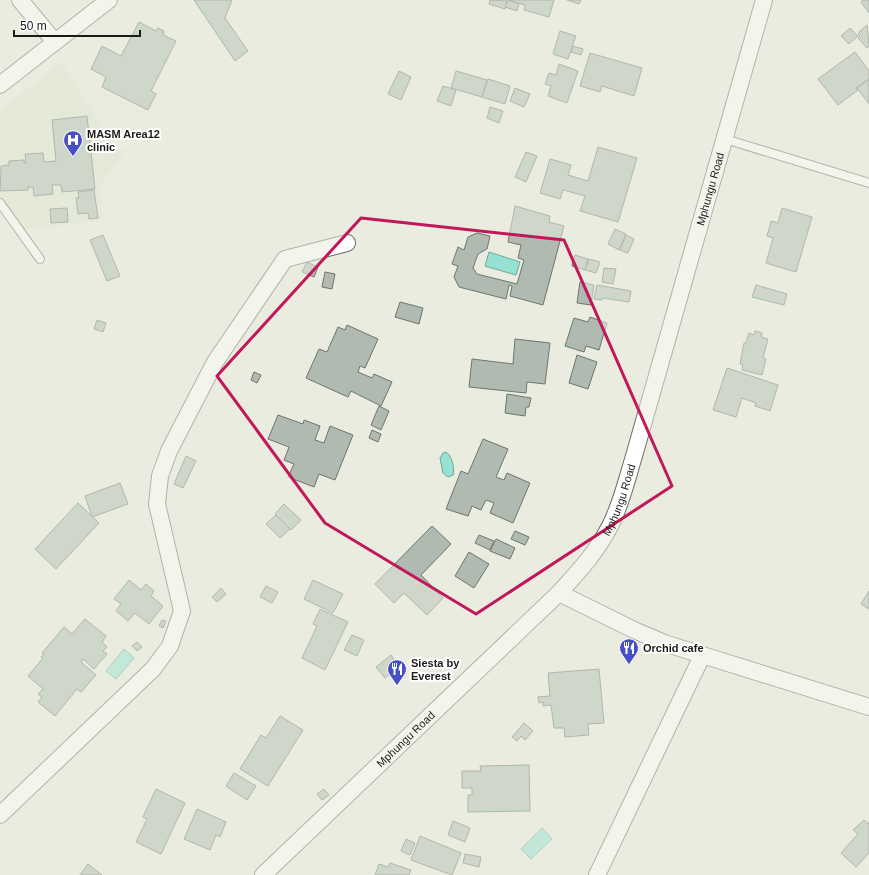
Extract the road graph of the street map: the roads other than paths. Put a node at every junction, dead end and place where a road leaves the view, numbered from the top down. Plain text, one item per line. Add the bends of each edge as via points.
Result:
1 (20, 0) edge
2 (109, 0) edge
3 (764, 0) edge
4 (56, 42) junction
5 (0, 85) edge
6 (725, 139) junction
7 (869, 183) edge
8 (0, 203) edge
9 (347, 243) dead end
10 (40, 259) dead end
11 (559, 592) junction
12 (702, 656) junction
13 (869, 707) edge
14 (0, 815) edge
15 (263, 875) edge
16 (596, 875) edge

1 - 4 street
2 - 4 street
3 - 6 street, Mphungu Road
4 - 5 street
6 - 7 lane
6 - 11 street, Mphungu Road via 634,456 611,525 589,560
8 - 10 lane
9 - 14 street via 285,260 215,362 169,451 160,476 157,504 182,611 170,646 153,669
11 - 12 street via 634,630
11 - 15 street, Mphungu Road
12 - 13 street
12 - 16 street

